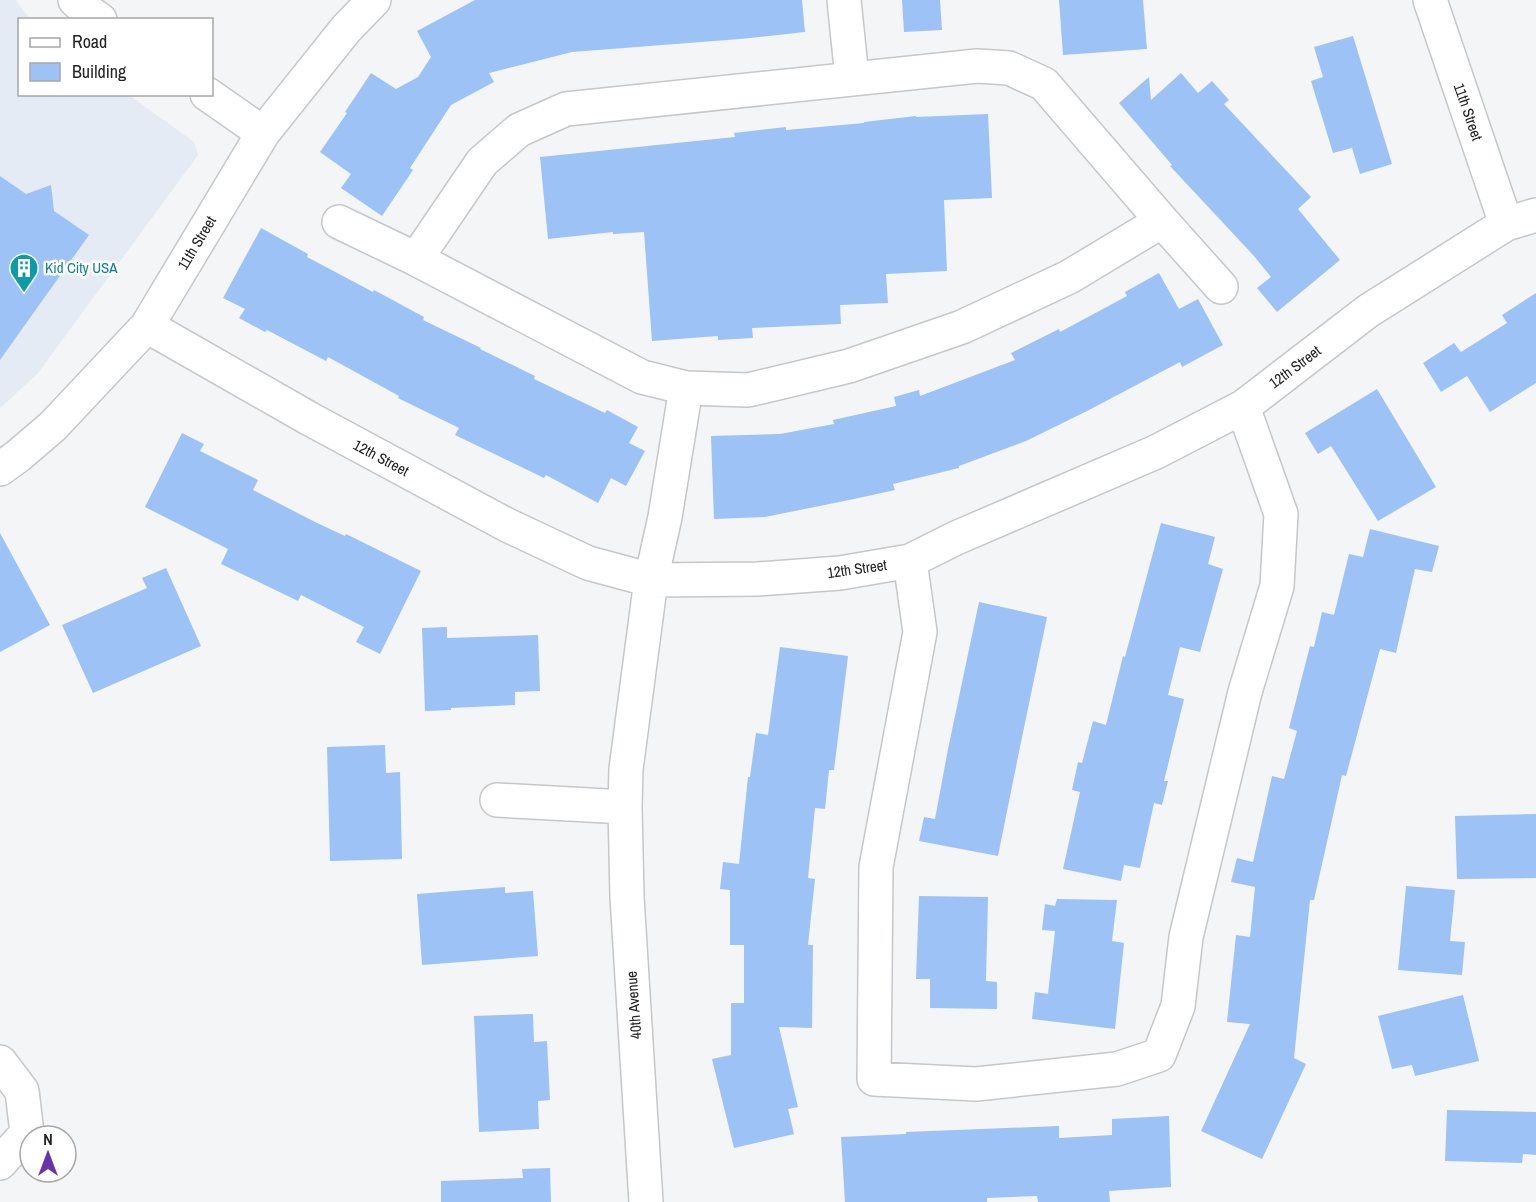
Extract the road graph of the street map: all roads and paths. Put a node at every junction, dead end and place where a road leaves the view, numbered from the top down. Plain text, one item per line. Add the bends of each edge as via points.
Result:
1 (75, 0) edge
2 (374, 0) edge
3 (844, 0) edge
4 (1430, 0) edge
5 (97, 18) edge
6 (852, 78) junction
7 (210, 96) edge
8 (263, 133) junction
9 (1521, 219) edge
10 (1162, 221) junction
11 (339, 222) dead end
12 (416, 259) junction
13 (1221, 286) dead end
14 (147, 326) junction
15 (686, 388) junction
16 (1243, 407) junction
17 (0, 469) edge
18 (910, 561) junction
19 (651, 580) junction
20 (496, 801) dead end
21 (625, 807) junction
22 (0, 1062) edge
23 (0, 1163) edge
24 (646, 1202) edge

1 - 5 street
2 - 8 street, 11th Street via 346,28
3 - 6 street
4 - 9 street, 11th Street
6 - 10 street via 977,66 1009,68 1044,84
6 - 12 street via 566,109 519,130 482,162
7 - 8 street
8 - 14 street, 11th Street
9 - 16 street, 12th Street via 1368,311
10 - 13 street
10 - 15 street via 1069,277 962,327 849,366 748,390
11 - 12 street
12 - 15 street via 642,377
14 - 17 street, 11th Street via 53,426
14 - 19 street, 12th Street via 507,525 588,563
15 - 19 street, 40th Avenue
16 - 18 street, 12th Street via 1156,452
16 - 18 street via 1281,514 1276,586 1245,692 1186,937 1178,1006 1159,1055 1117,1070 976,1084 874,1079 876,867 920,632
18 - 19 street, 12th Street via 840,573
19 - 21 street, 40th Avenue via 626,769
20 - 21 street
21 - 24 street, 40th Avenue
22 - 23 street via 22,1091 27,1133

